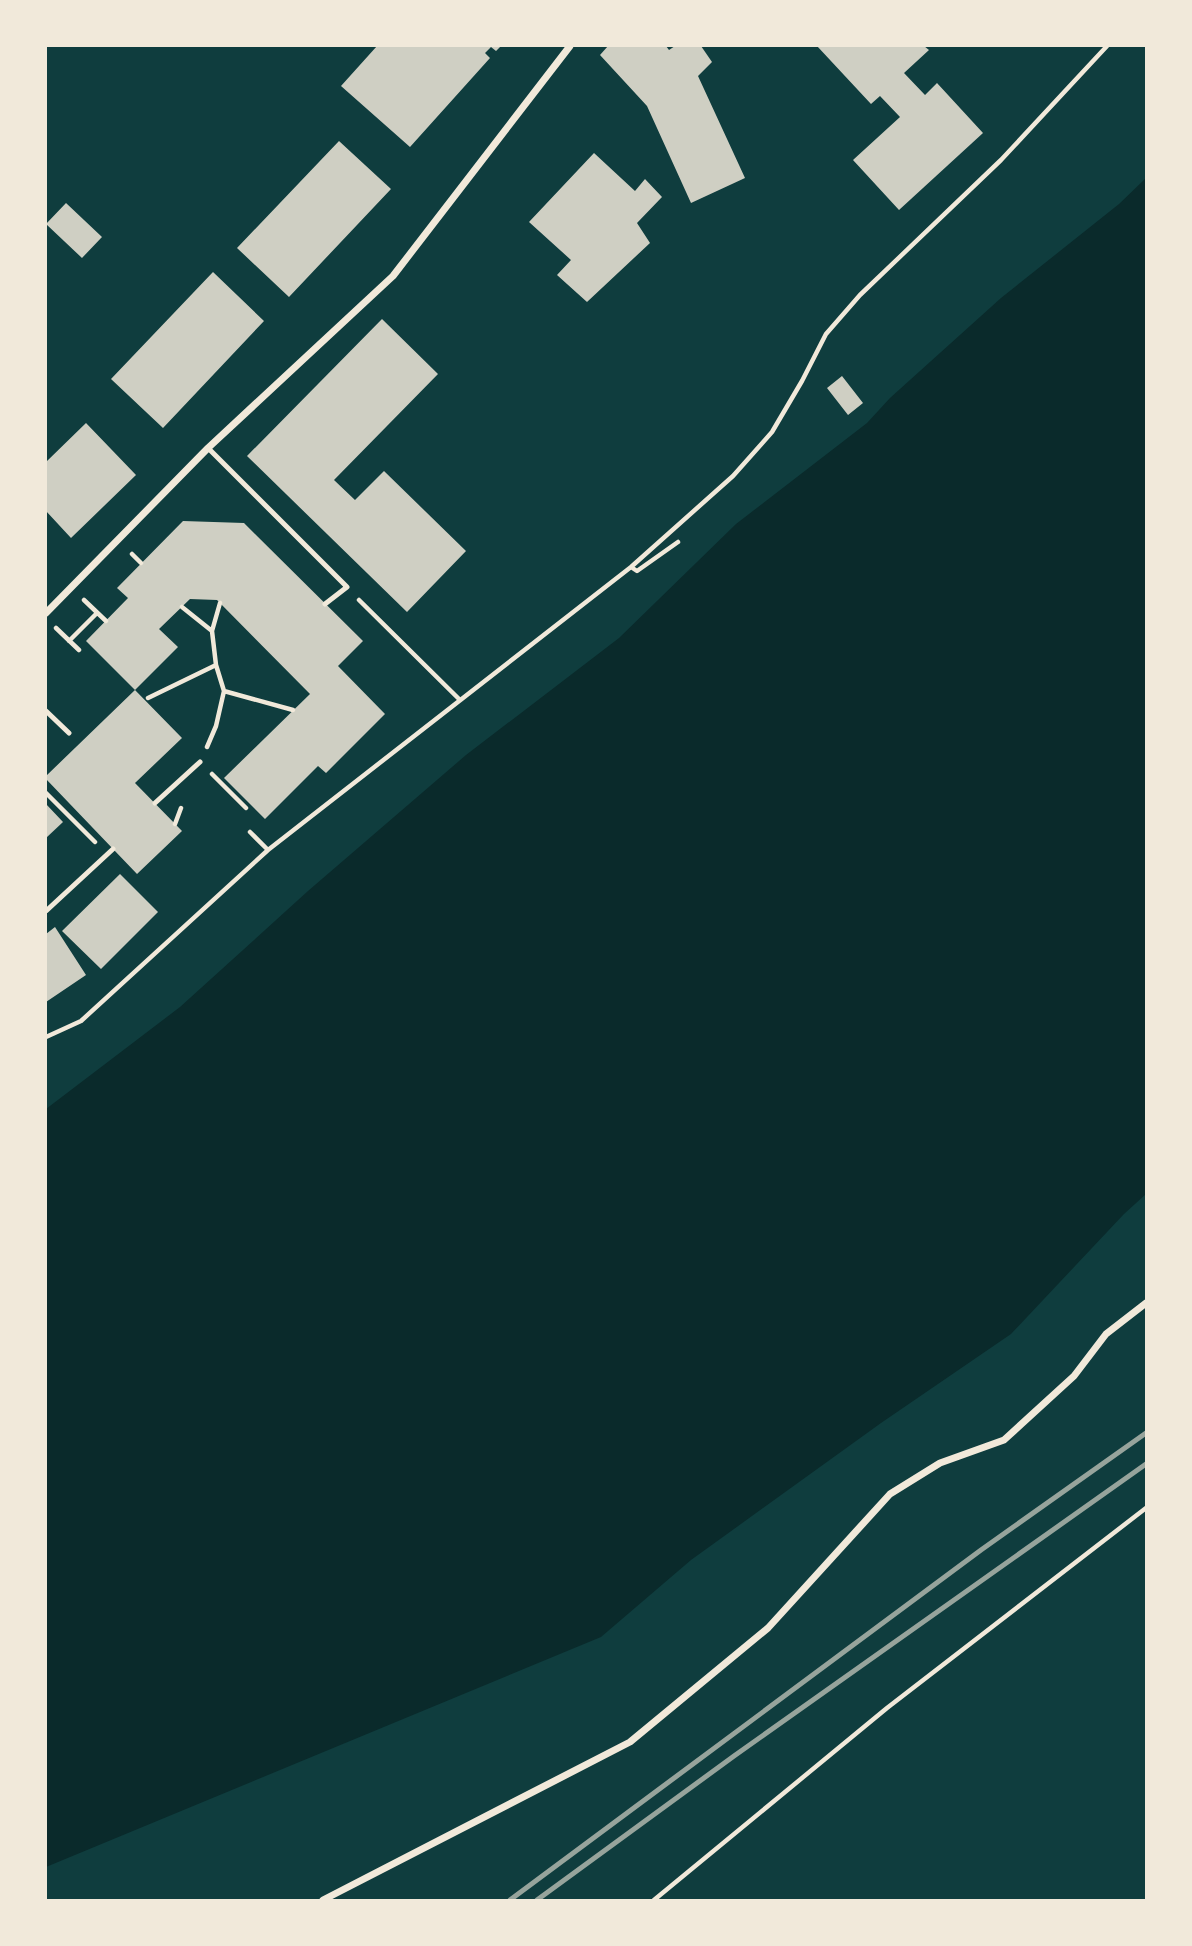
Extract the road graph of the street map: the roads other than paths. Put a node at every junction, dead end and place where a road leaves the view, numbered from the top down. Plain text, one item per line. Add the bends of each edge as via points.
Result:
1 (570, 46) edge
2 (208, 447) junction
3 (325, 604) dead end
4 (46, 613) edge
5 (46, 710) edge
6 (69, 733) dead end
7 (200, 762) dead end
8 (155, 803) dead end
9 (113, 849) dead end
10 (46, 911) edge
11 (1146, 1303) edge
12 (323, 1900) edge

1 - 2 street via 393,276
2 - 3 lane via 346,587
2 - 4 street
5 - 6 lane
7 - 8 lane
9 - 10 lane
11 - 12 street via 1106,1334 1074,1376 1004,1440 940,1463 890,1494 768,1628 630,1742

